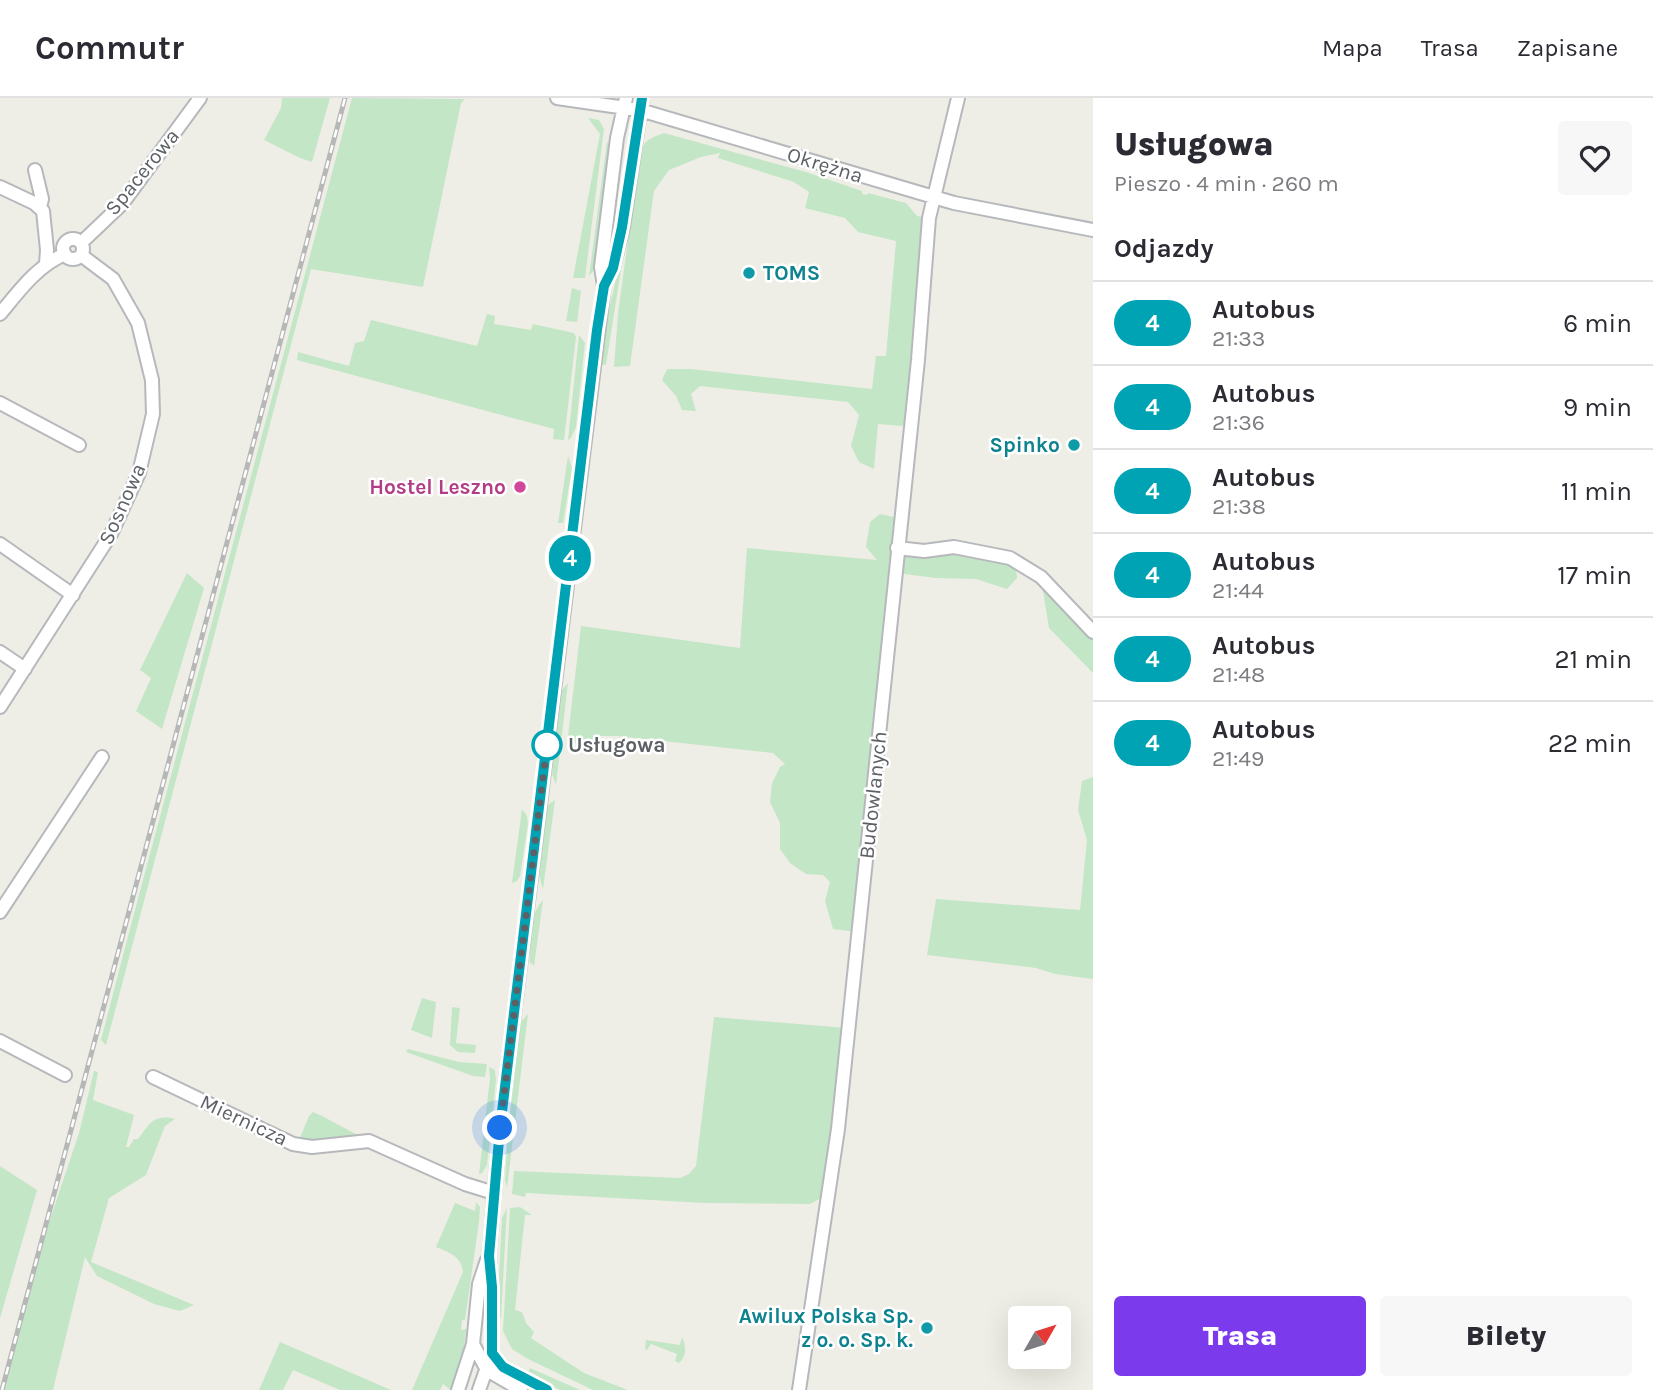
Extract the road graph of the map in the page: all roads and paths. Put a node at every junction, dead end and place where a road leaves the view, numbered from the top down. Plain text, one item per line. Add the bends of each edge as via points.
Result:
1 (200, 98) edge
2 (557, 98) edge
3 (958, 98) edge
4 (625, 102) edge
5 (641, 104) edge
6 (35, 170) dead end
7 (0, 187) edge
8 (932, 197) junction
9 (40, 207) junction
10 (1093, 230) edge
11 (81, 249) junction
12 (46, 264) junction
13 (604, 286) junction
14 (0, 314) edge
15 (0, 403) edge
16 (79, 445) dead end
17 (0, 544) edge
18 (897, 548) junction
19 (74, 595) junction
20 (1093, 632) edge
21 (0, 652) edge
22 (25, 669) junction
23 (0, 707) edge
24 (102, 757) dead end
25 (0, 912) edge
26 (0, 1041) edge
27 (65, 1075) dead end
28 (153, 1077) dead end
29 (495, 1193) junction
30 (489, 1256) junction
31 (473, 1344) junction
32 (492, 1353) junction
33 (503, 1367) junction
34 (486, 1370) junction
35 (508, 1385) junction
36 (460, 1387) edge
37 (479, 1390) edge
38 (486, 1390) edge
39 (521, 1390) edge
40 (547, 1390) edge
41 (799, 1390) edge

1 - 11 street, Spacerowa via 122,204
2 - 4 street, Okrężna
3 - 8 street, Budowlanych
4 - 5 street, Okrężna
4 - 13 street via 601,267
5 - 8 street, Okrężna
5 - 13 street via 622,227
6 - 9 street
7 - 9 street
8 - 10 street, Okrężna
8 - 18 street, Budowlanych
9 - 12 street
11 - 12 street, Spacerowa via 77,240 68,240 65,254
11 - 19 street, Sosnowa via 113,279 138,323 152,380 153,414 139,473 111,534
12 - 14 street
13 - 29 street
15 - 16 street
17 - 19 street
18 - 20 street via 954,547 1010,558 1041,577
18 - 41 street, Budowlanych via 838,1129
19 - 22 street, Sosnowa
21 - 22 street
22 - 23 street, Sosnowa
24 - 25 street
26 - 27 street
28 - 29 street, Miernicza via 293,1144 312,1147 369,1141
29 - 30 street
30 - 31 street via 479,1284
30 - 32 street
31 - 34 street
31 - 36 street
32 - 33 street
32 - 34 street
33 - 34 street
33 - 40 street
34 - 35 street
34 - 36 street
34 - 37 street
35 - 38 street
35 - 39 street

